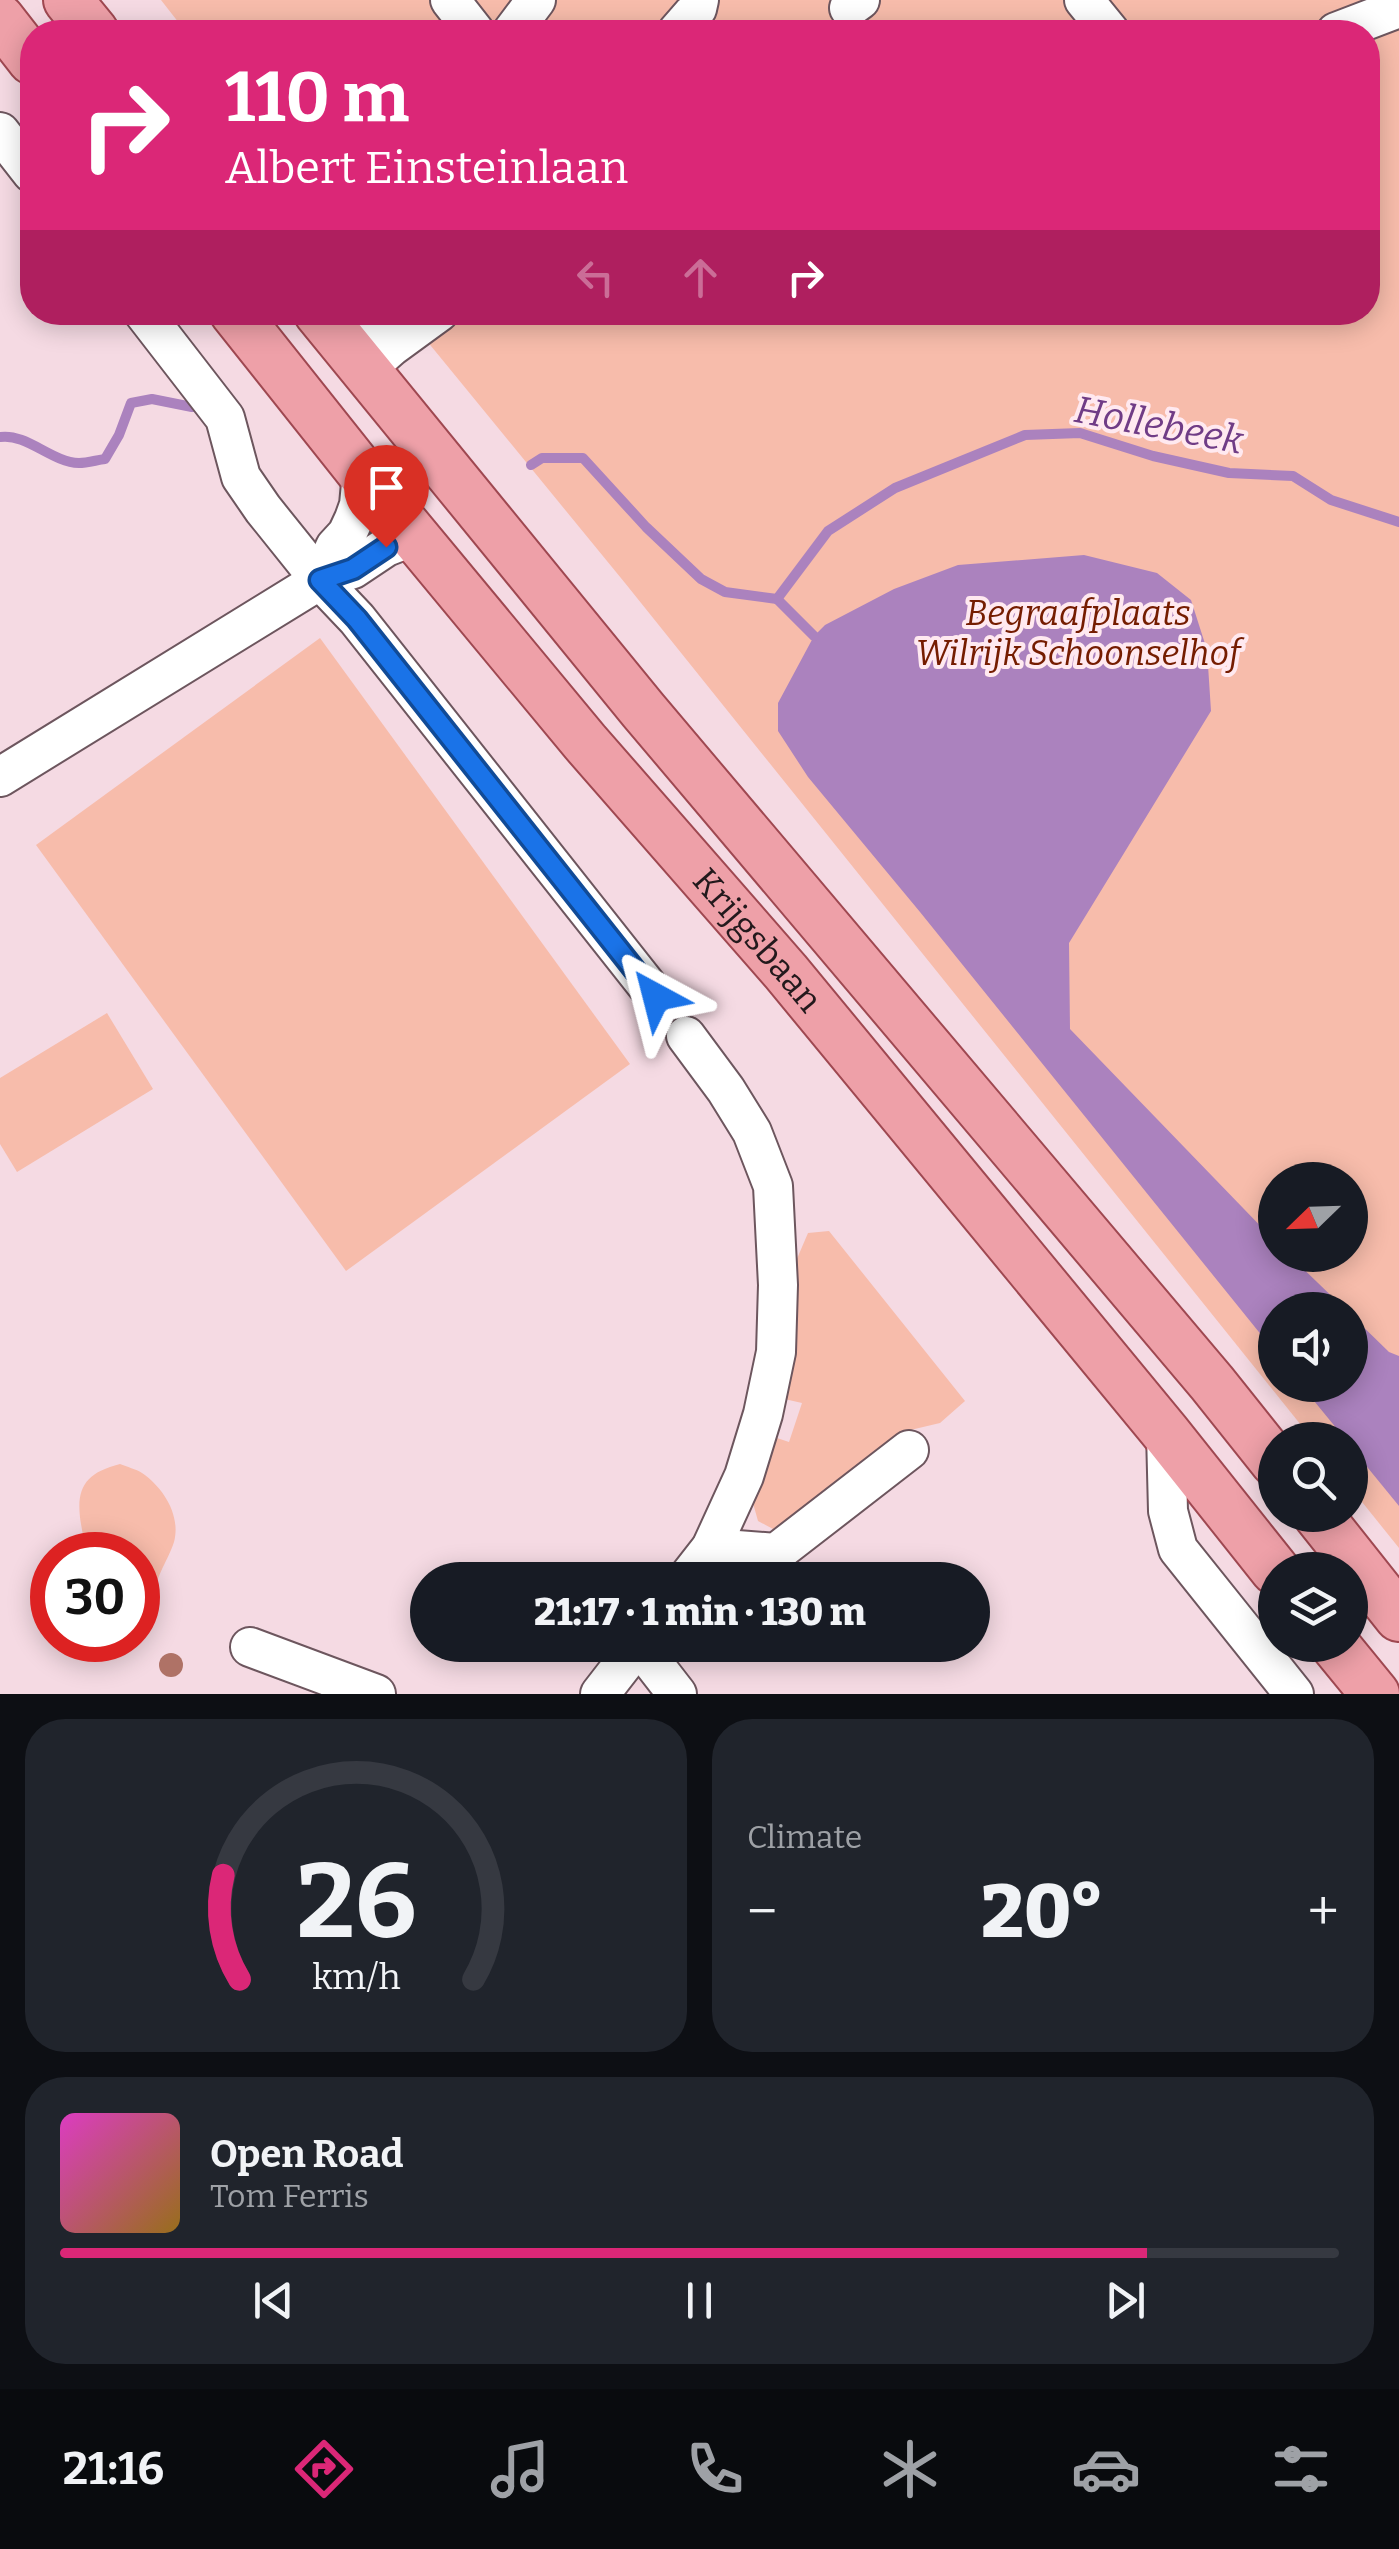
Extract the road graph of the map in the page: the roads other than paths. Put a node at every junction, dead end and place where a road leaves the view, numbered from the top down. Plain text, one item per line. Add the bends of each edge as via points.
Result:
1 (68, 0) edge
2 (450, 0) edge
3 (1084, 0) edge
4 (1399, 8) edge
5 (0, 19) edge
6 (84, 20) edge
7 (466, 20) edge
8 (1100, 20) edge
9 (1368, 20) edge
10 (20, 45) edge
11 (0, 132) edge
12 (20, 158) edge
13 (153, 325) edge
14 (244, 325) edge
15 (362, 325) edge
16 (421, 325) edge
17 (342, 342) edge
18 (362, 473) junction
19 (414, 536) junction
20 (320, 580) junction
21 (0, 777) edge
22 (656, 997) dead end
23 (686, 1036) dead end
24 (1166, 1434) junction
25 (1258, 1441) edge
26 (909, 1450) dead end
27 (1332, 1532) edge
28 (711, 1548) junction
29 (1261, 1552) edge
30 (700, 1562) edge
31 (1399, 1617) edge
32 (250, 1647) dead end
33 (625, 1662) edge
34 (652, 1662) edge
35 (1350, 1662) edge
36 (376, 1694) edge
37 (600, 1694) edge
38 (677, 1694) edge
39 (1294, 1694) edge
40 (1375, 1694) edge

1 - 6 main road
2 - 7 street
3 - 8 street
4 - 9 street
5 - 10 main road
11 - 12 street
13 - 20 street via 225,418 241,476 263,510
14 - 18 main road, Krijgsbaan
15 - 17 street
16 - 17 street via 391,347
17 - 25 main road, Krijgsbaan
18 - 19 main road, Krijgsbaan
18 - 20 street via 354,519
19 - 20 street
19 - 24 main road, Krijgsbaan via 786,972
20 - 21 street
20 - 22 street
23 - 28 street via 752,1132 773,1186 776,1229 776,1352 744,1476
24 - 29 main road, Krijgsbaan
24 - 39 street via 1168,1511 1178,1548
26 - 28 street via 776,1553
27 - 31 main road
28 - 30 street
32 - 36 street
33 - 37 street
34 - 38 street
35 - 40 main road

